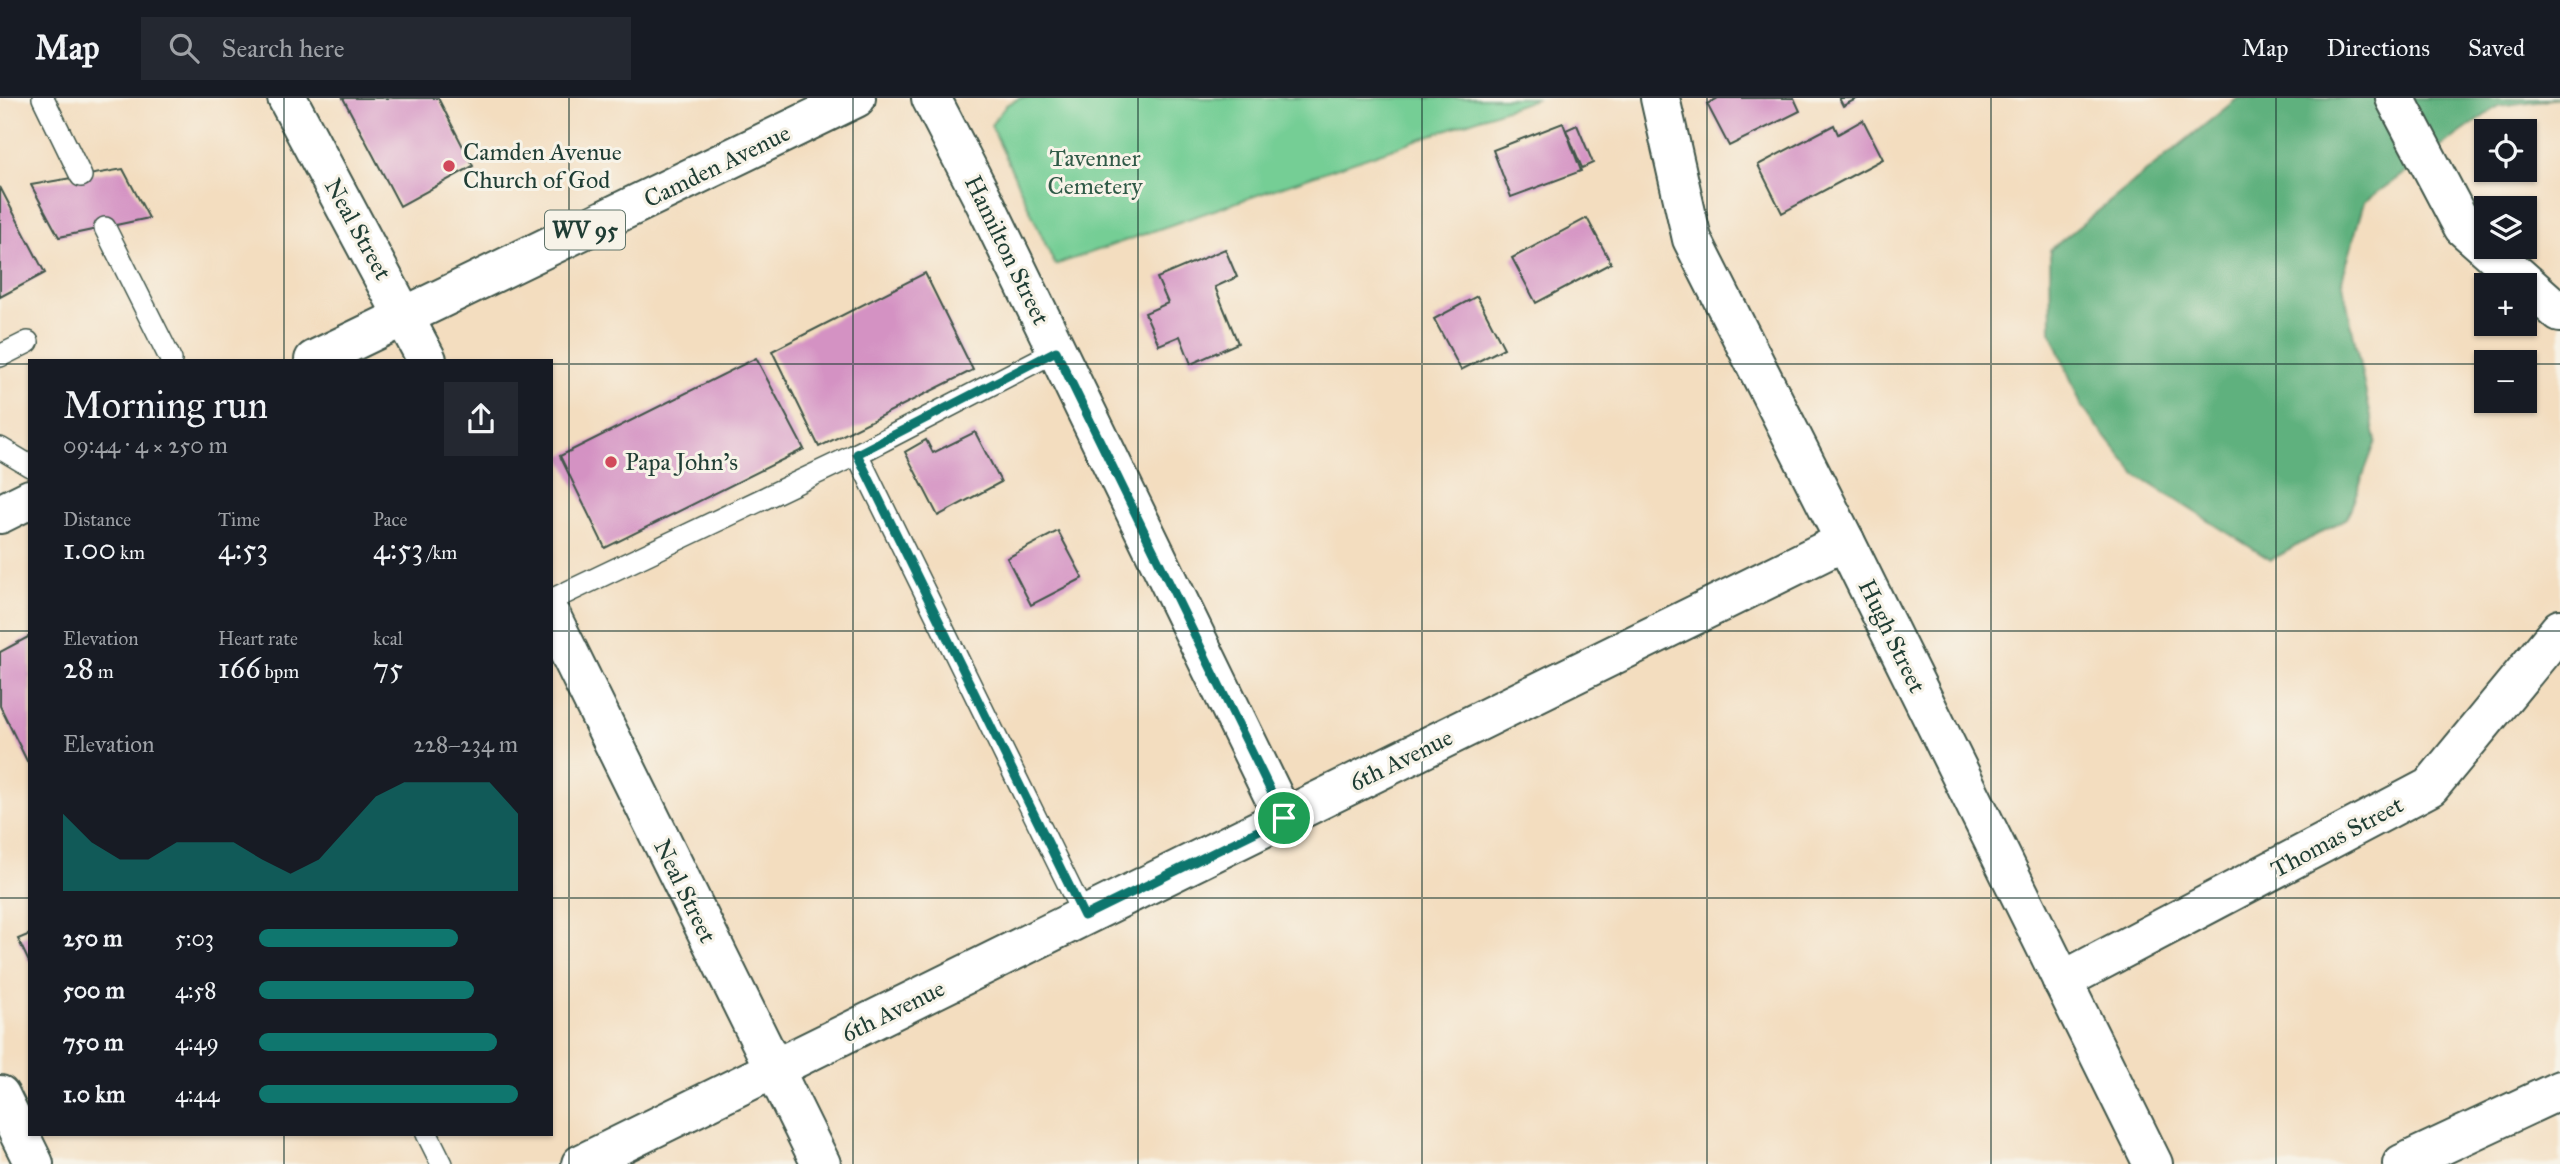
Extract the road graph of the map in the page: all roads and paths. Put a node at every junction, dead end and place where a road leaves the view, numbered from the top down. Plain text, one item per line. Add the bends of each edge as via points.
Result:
1 (43, 98) edge
2 (286, 98) edge
3 (931, 98) edge
4 (1660, 98) edge
5 (2395, 98) edge
6 (844, 101) edge
7 (82, 177) dead end
8 (105, 228) dead end
9 (2560, 313) edge
10 (405, 317) junction
11 (28, 342) dead end
12 (1056, 351) junction
13 (0, 356) edge
14 (170, 359) edge
15 (316, 359) edge
16 (426, 359) edge
17 (0, 448) edge
18 (857, 454) junction
19 (28, 465) edge
20 (28, 500) edge
21 (0, 514) edge
22 (1845, 541) junction
23 (553, 599) edge
24 (553, 620) edge
25 (2560, 629) edge
26 (1284, 818) junction
27 (1084, 916) junction
28 (2063, 981) junction
29 (773, 1070) junction
30 (2560, 1090) edge
31 (0, 1096) edge
32 (428, 1136) edge
33 (34, 1164) edge
34 (442, 1164) edge
35 (581, 1164) edge
36 (821, 1164) edge
37 (2153, 1164) edge
38 (2402, 1164) edge

1 - 7 lane
2 - 10 street, Neal Street
3 - 12 street, Hamilton Street
4 - 22 street, Hugh Street via 1692,239
5 - 9 street via 2463,227
6 - 10 street, Camden Avenue / WV 95
8 - 14 lane
10 - 15 street, Camden Avenue / WV 95
10 - 16 street, Neal Street
11 - 13 lane
12 - 18 lane
12 - 26 street, Hamilton Street
17 - 19 lane
18 - 23 lane
18 - 27 lane
20 - 21 street
22 - 26 street, 6th Avenue
22 - 28 street, Hugh Street
24 - 29 street, Neal Street
25 - 28 street, Thomas Street via 2430,788
26 - 27 street, 6th Avenue
27 - 29 street, 6th Avenue
28 - 37 street, Hugh Street
29 - 35 street, 6th Avenue
29 - 36 street, Neal Street
30 - 38 street
31 - 33 street
32 - 34 lane

